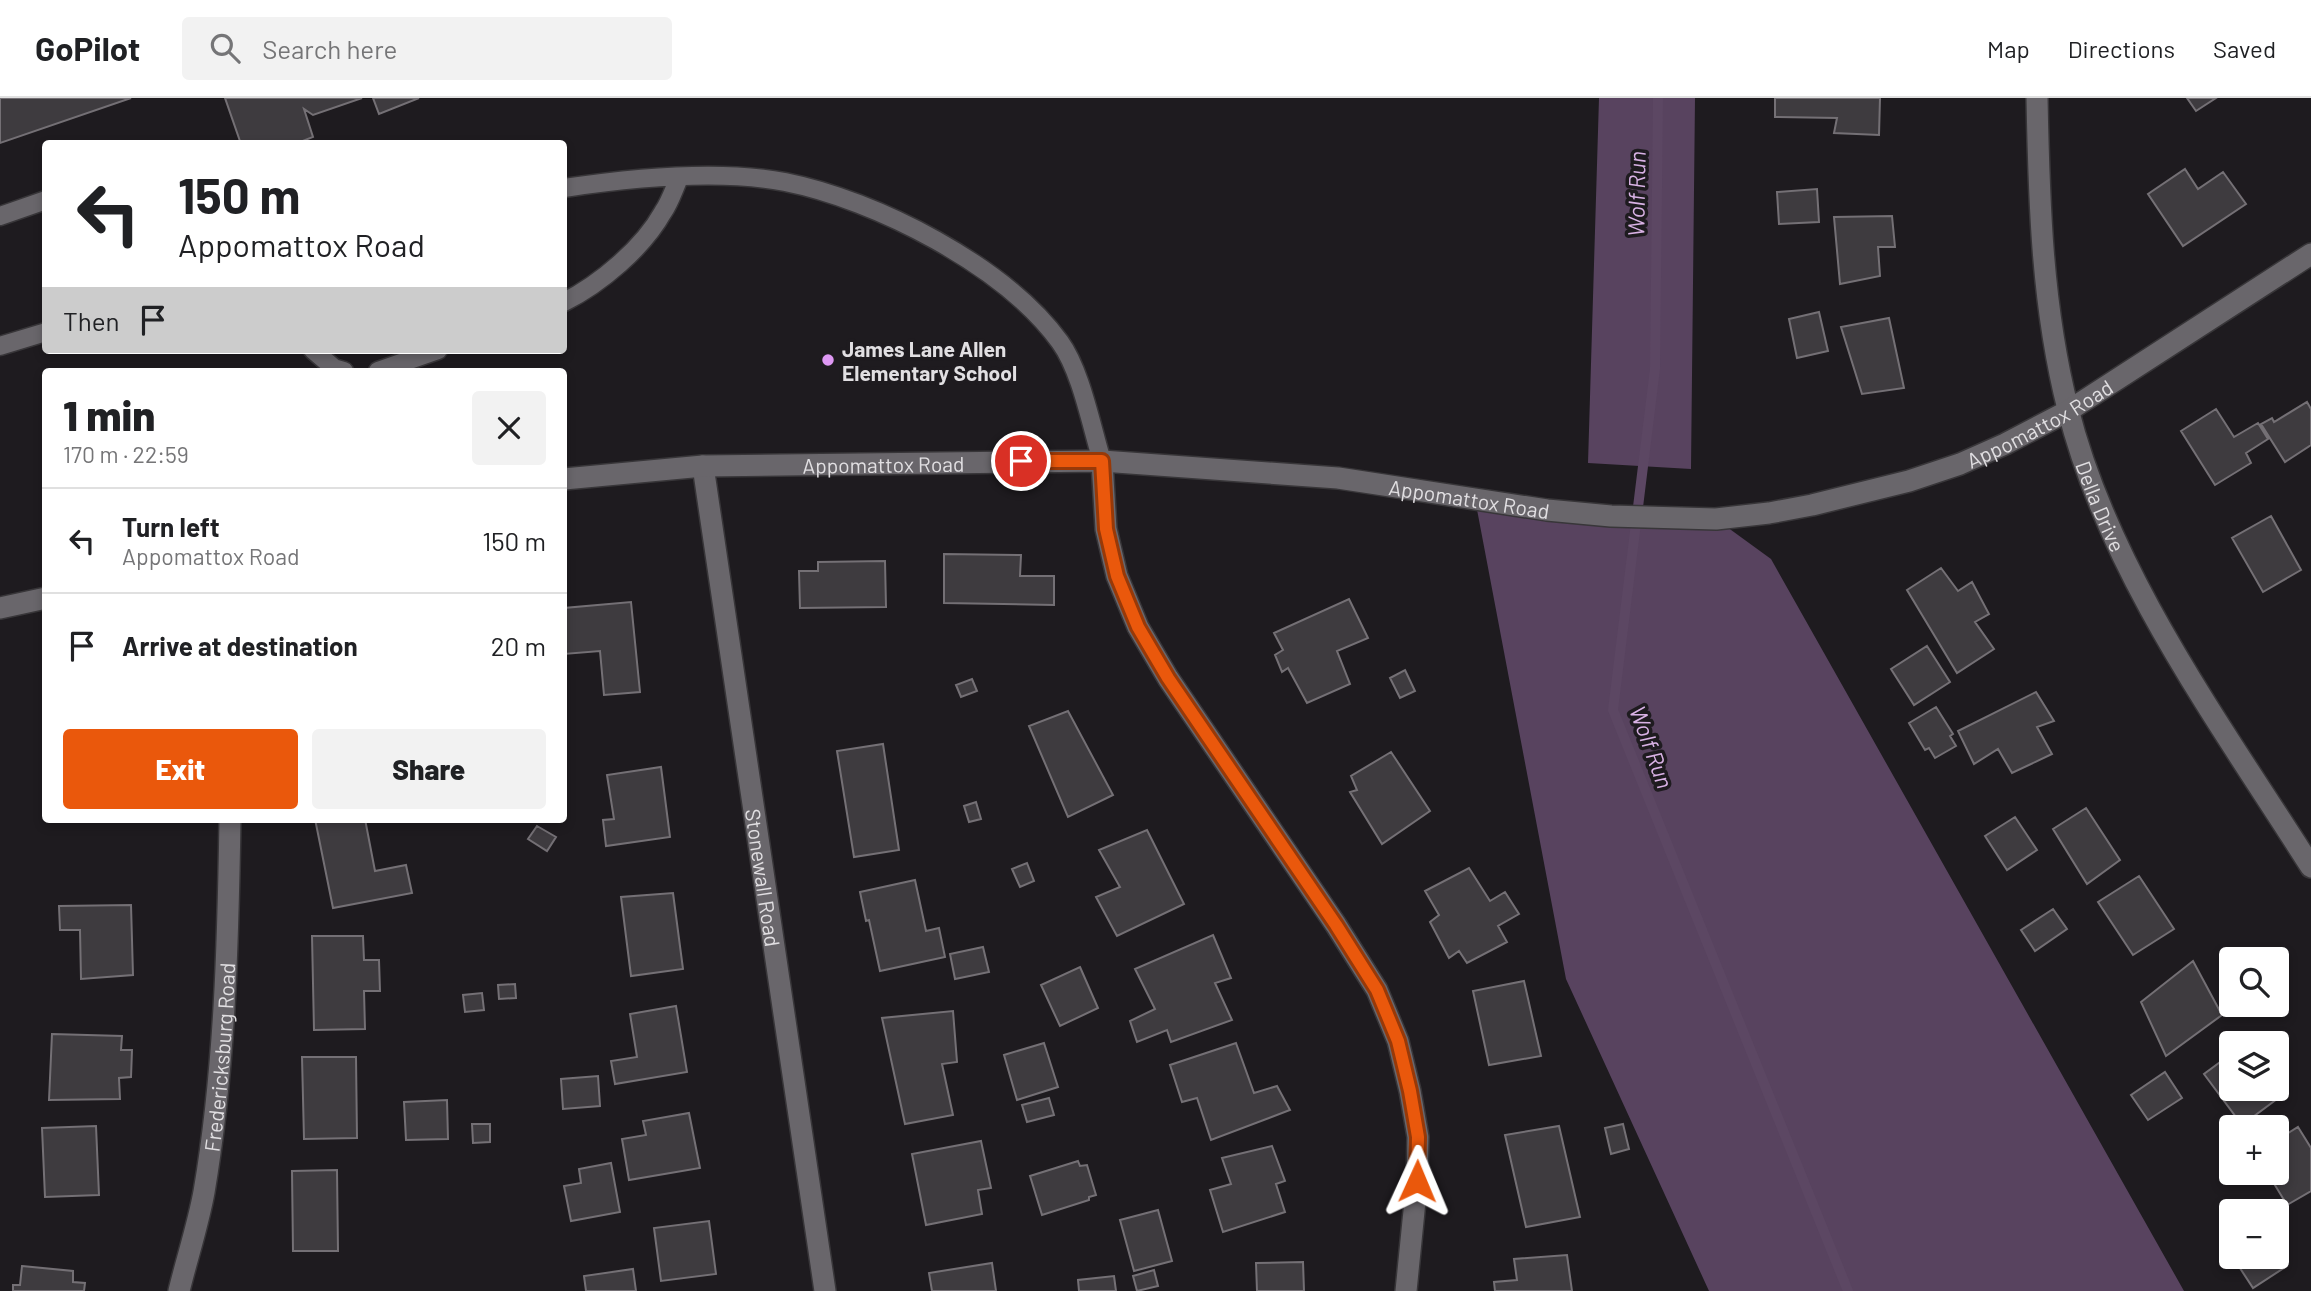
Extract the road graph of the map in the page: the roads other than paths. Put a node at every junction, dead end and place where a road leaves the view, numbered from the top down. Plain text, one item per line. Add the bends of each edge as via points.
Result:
1 (2037, 98) edge
2 (679, 178) junction
3 (567, 188) edge
4 (42, 201) edge
5 (0, 216) edge
6 (2311, 254) edge
7 (567, 300) edge
8 (42, 333) edge
9 (0, 346) edge
10 (318, 354) edge
11 (427, 354) edge
12 (334, 368) edge
13 (387, 368) edge
14 (2068, 411) junction
15 (1102, 461) junction
16 (703, 466) junction
17 (567, 479) edge
18 (42, 599) edge
19 (0, 608) edge
20 (230, 823) edge
21 (2311, 867) edge
22 (179, 1291) edge
23 (825, 1291) edge
24 (1406, 1291) edge

1 - 14 street, Della Drive via 2044,267
2 - 3 lane
2 - 7 lane via 663,213 638,245 601,280
2 - 15 lane via 785,182 842,198 958,253 1020,299 1060,341 1073,364
4 - 5 lane
6 - 14 street, Appomattox Road
8 - 9 lane
10 - 12 lane
11 - 13 lane
14 - 15 street, Appomattox Road via 1960,464 1909,481 1812,505 1716,519 1547,510 1338,478
14 - 21 street, Della Drive via 2093,488 2166,638
15 - 16 street, Appomattox Road
15 - 24 street via 1106,529 1117,576 1138,627 1377,990 1398,1041 1418,1137
16 - 17 street, Appomattox Road
16 - 23 street, Stonewall Road
18 - 19 street
20 - 22 street, Fredericksburg Road via 227,976 216,1092 203,1193

